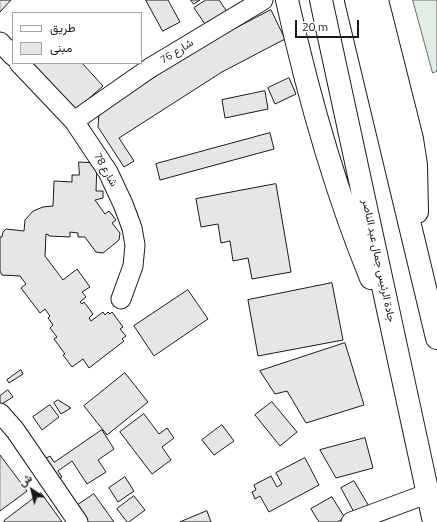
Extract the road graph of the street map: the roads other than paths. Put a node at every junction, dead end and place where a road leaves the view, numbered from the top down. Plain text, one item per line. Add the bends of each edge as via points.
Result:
1 (263, 0) edge
2 (287, 0) edge
3 (321, 0) edge
4 (356, 0) edge
5 (377, 0) edge
6 (0, 42) edge
7 (12, 55) edge
8 (20, 64) edge
9 (74, 120) junction
10 (421, 265) junction
11 (121, 299) dead end
12 (394, 332) junction
13 (437, 338) edge
14 (0, 413) edge
15 (428, 493) junction
16 (78, 522) edge
17 (351, 522) edge
18 (434, 522) edge

1 - 9 street, شارع 76 via 150,68
2 - 12 highway via 302,65 344,207
3 - 12 highway, جادة الرئيس جمال عبد الناصر
4 - 10 highway
5 - 10 highway via 416,165
6 - 7 street
8 - 9 street, شارع 78
9 - 11 street, شارع 78 via 108,172 132,228 135,245 133,266
10 - 13 highway
12 - 15 highway, جادة الرئيس جمال عبد الناصر
14 - 16 street via 15,430
15 - 17 street
15 - 18 highway, جادة الرئيس جمال عبد الناصر

